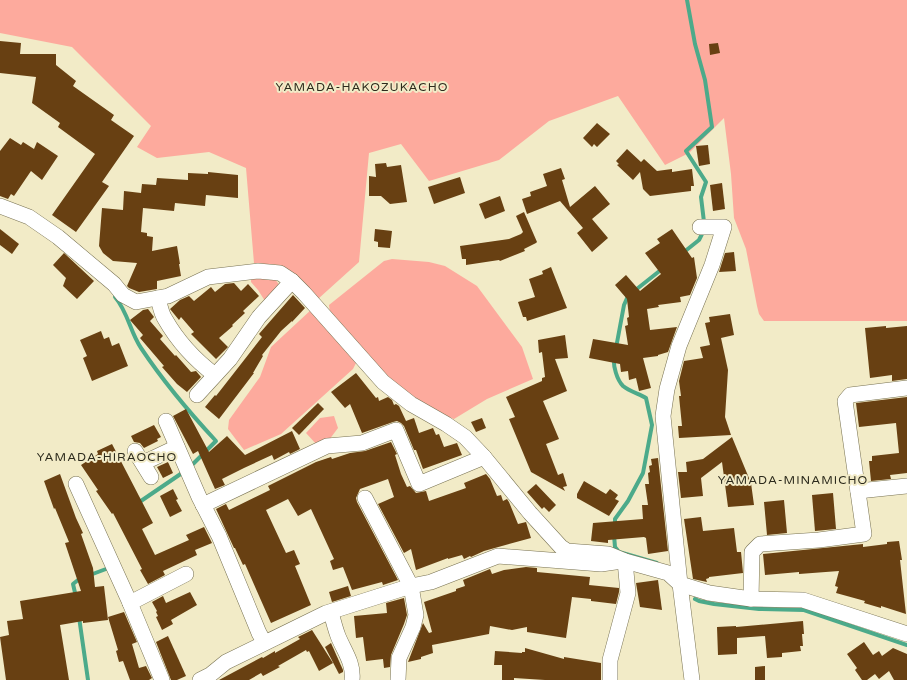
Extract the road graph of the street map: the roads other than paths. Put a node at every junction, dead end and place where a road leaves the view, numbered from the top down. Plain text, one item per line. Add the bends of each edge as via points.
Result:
1 (0, 206) edge
2 (704, 227) dead end
3 (292, 281) junction
4 (158, 298) junction
5 (215, 375) junction
6 (907, 388) edge
7 (197, 395) dead end
8 (166, 421) dead end
9 (177, 447) junction
10 (135, 450) dead end
11 (484, 457) junction
12 (143, 463) junction
13 (151, 477) dead end
14 (76, 484) dead end
15 (907, 486) edge
16 (858, 491) junction
17 (365, 498) dead end
18 (203, 505) junction
19 (625, 561) junction
20 (186, 574) dead end
21 (680, 584) junction
22 (411, 586) junction
23 (751, 599) junction
24 (130, 603) junction
25 (331, 612) junction
26 (907, 634) edge
27 (264, 642) junction
28 (162, 680) edge
29 (200, 680) edge
30 (352, 680) edge
31 (398, 680) edge
32 (610, 680) edge
33 (692, 680) edge

1 - 4 street via 29,217 58,237 114,284 123,296 136,302
2 - 21 street via 724,226 712,265 679,346 667,389 663,416
3 - 4 street via 280,273 258,271 208,277 168,296
3 - 5 street via 259,317 230,359
3 - 11 street via 383,382 411,404 465,437
4 - 5 street via 164,318 180,341
5 - 7 street
6 - 16 street via 850,395 845,401
8 - 9 street
9 - 12 street
9 - 18 street
10 - 12 street
11 - 18 street via 418,484 396,430 362,443 327,446
11 - 19 street via 560,547 567,551 608,554
12 - 13 street
14 - 24 street
15 - 16 street
16 - 23 street via 864,534 760,544 752,552
17 - 22 street
18 - 27 street via 219,536
19 - 21 street via 668,573
19 - 22 street via 601,564 498,556 431,582
19 - 32 street via 628,593 610,660
20 - 24 street
21 - 23 street via 709,593
21 - 33 street
22 - 25 street
22 - 31 street via 416,615 399,658
23 - 26 street via 803,600
24 - 28 street
25 - 27 street
25 - 30 street via 337,635 353,669
27 - 29 street via 226,662

